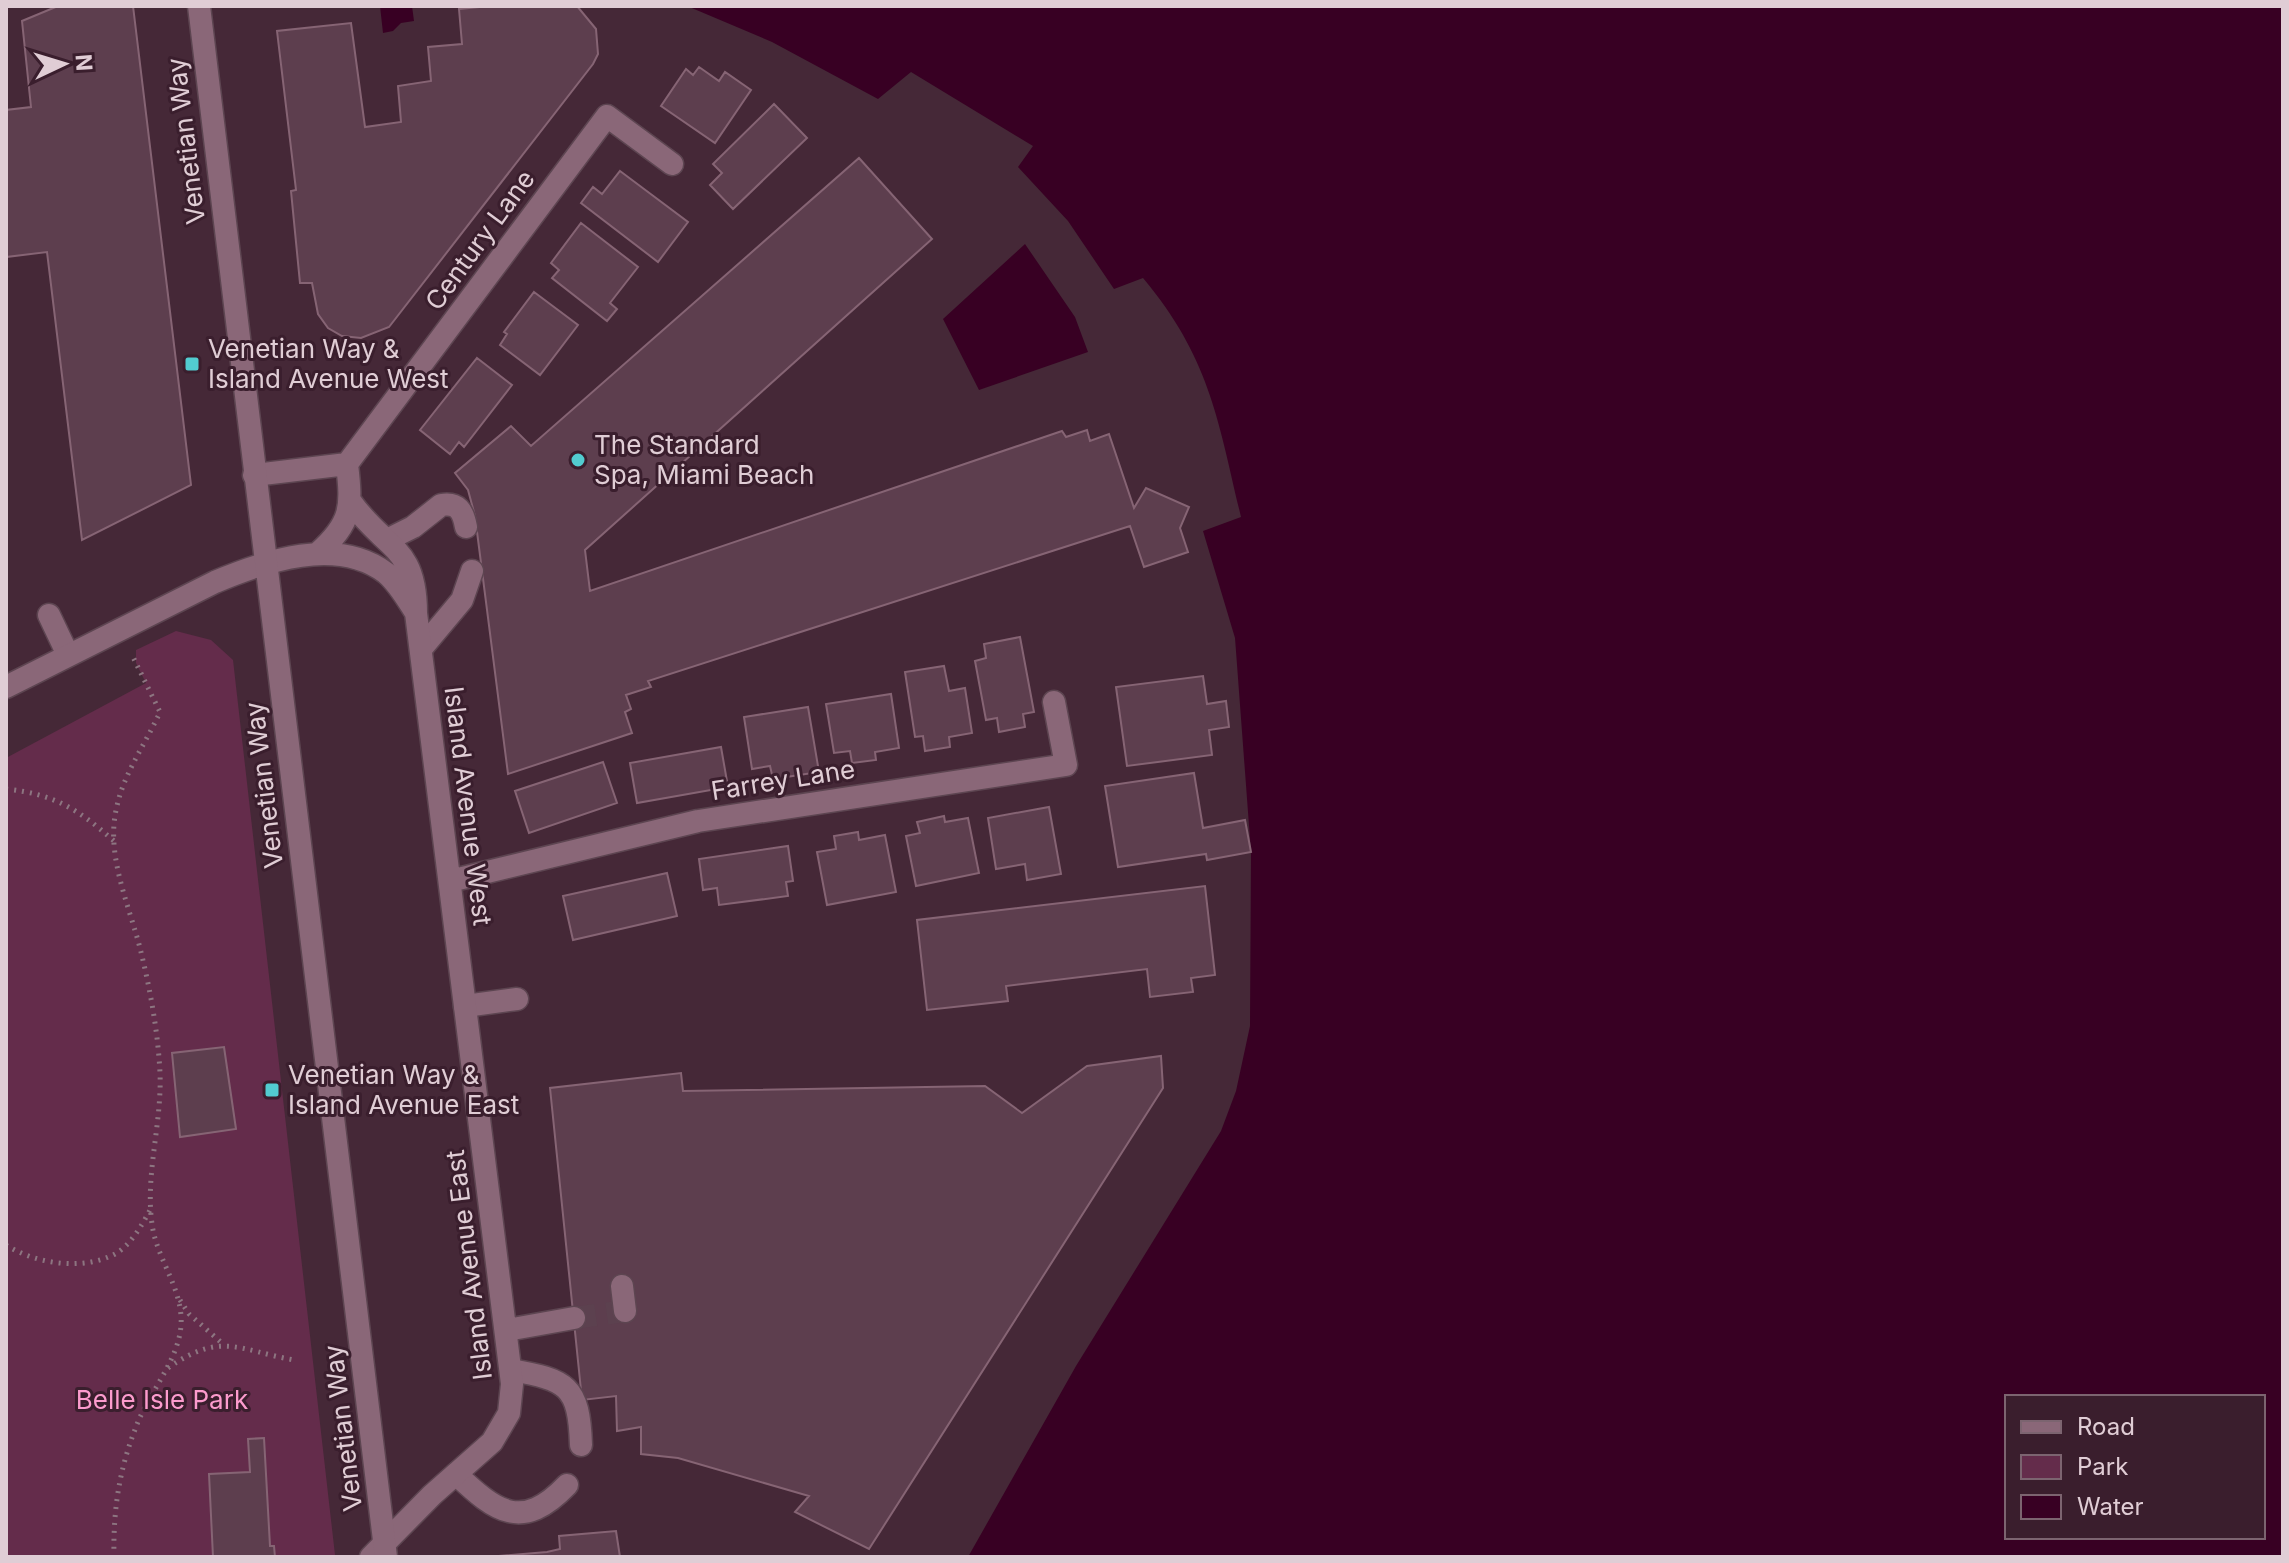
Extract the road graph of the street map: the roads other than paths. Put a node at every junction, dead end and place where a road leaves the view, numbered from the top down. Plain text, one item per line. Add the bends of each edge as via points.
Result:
1 (199, 6) edge
2 (672, 164) dead end
3 (347, 464) junction
4 (254, 475) junction
5 (351, 502) junction
6 (466, 527) dead end
7 (387, 540) junction
8 (318, 553) junction
9 (265, 563) junction
10 (472, 571) dead end
11 (416, 613) junction
12 (49, 615) dead end
13 (421, 649) junction
14 (68, 655) junction
15 (6, 687) edge
16 (1054, 702) dead end
17 (450, 881) junction
18 (517, 999) dead end
19 (465, 1006) junction
20 (622, 1286) dead end
21 (625, 1311) dead end
22 (574, 1318) tunnel mouth
23 (507, 1330) junction
24 (511, 1370) junction
25 (581, 1445) dead end
26 (456, 1474) junction
27 (567, 1485) dead end
28 (380, 1552) edge

1 - 4 street, Venetian Way
2 - 3 street, Century Lane via 607,116
3 - 4 street
3 - 5 street
4 - 9 street, Venetian Way
5 - 7 street, Island Avenue West
5 - 8 street via 339,532
6 - 7 street via 461,509 441,505
7 - 11 street, Island Avenue West via 416,582
8 - 9 street, Island Avenue West
8 - 11 street, Island Avenue West via 375,567 400,588
9 - 14 street, Island Avenue West
9 - 28 street, Venetian Way
10 - 13 street via 462,600
11 - 13 street, Island Avenue West
12 - 14 street
13 - 17 street, Island Avenue West
14 - 15 street, Island Avenue West
16 - 17 street, Farrey Lane via 1066,765 698,821
17 - 19 street, Island Avenue West
18 - 19 street
19 - 23 street, Island Avenue East
20 - 21 street
22 - 23 street
23 - 24 street, Island Avenue East
24 - 25 street via 564,1383 576,1399
24 - 26 street, Island Avenue East via 512,1399 502,1428
26 - 27 street via 483,1500 507,1513 536,1512
26 - 28 street, Island Avenue East

